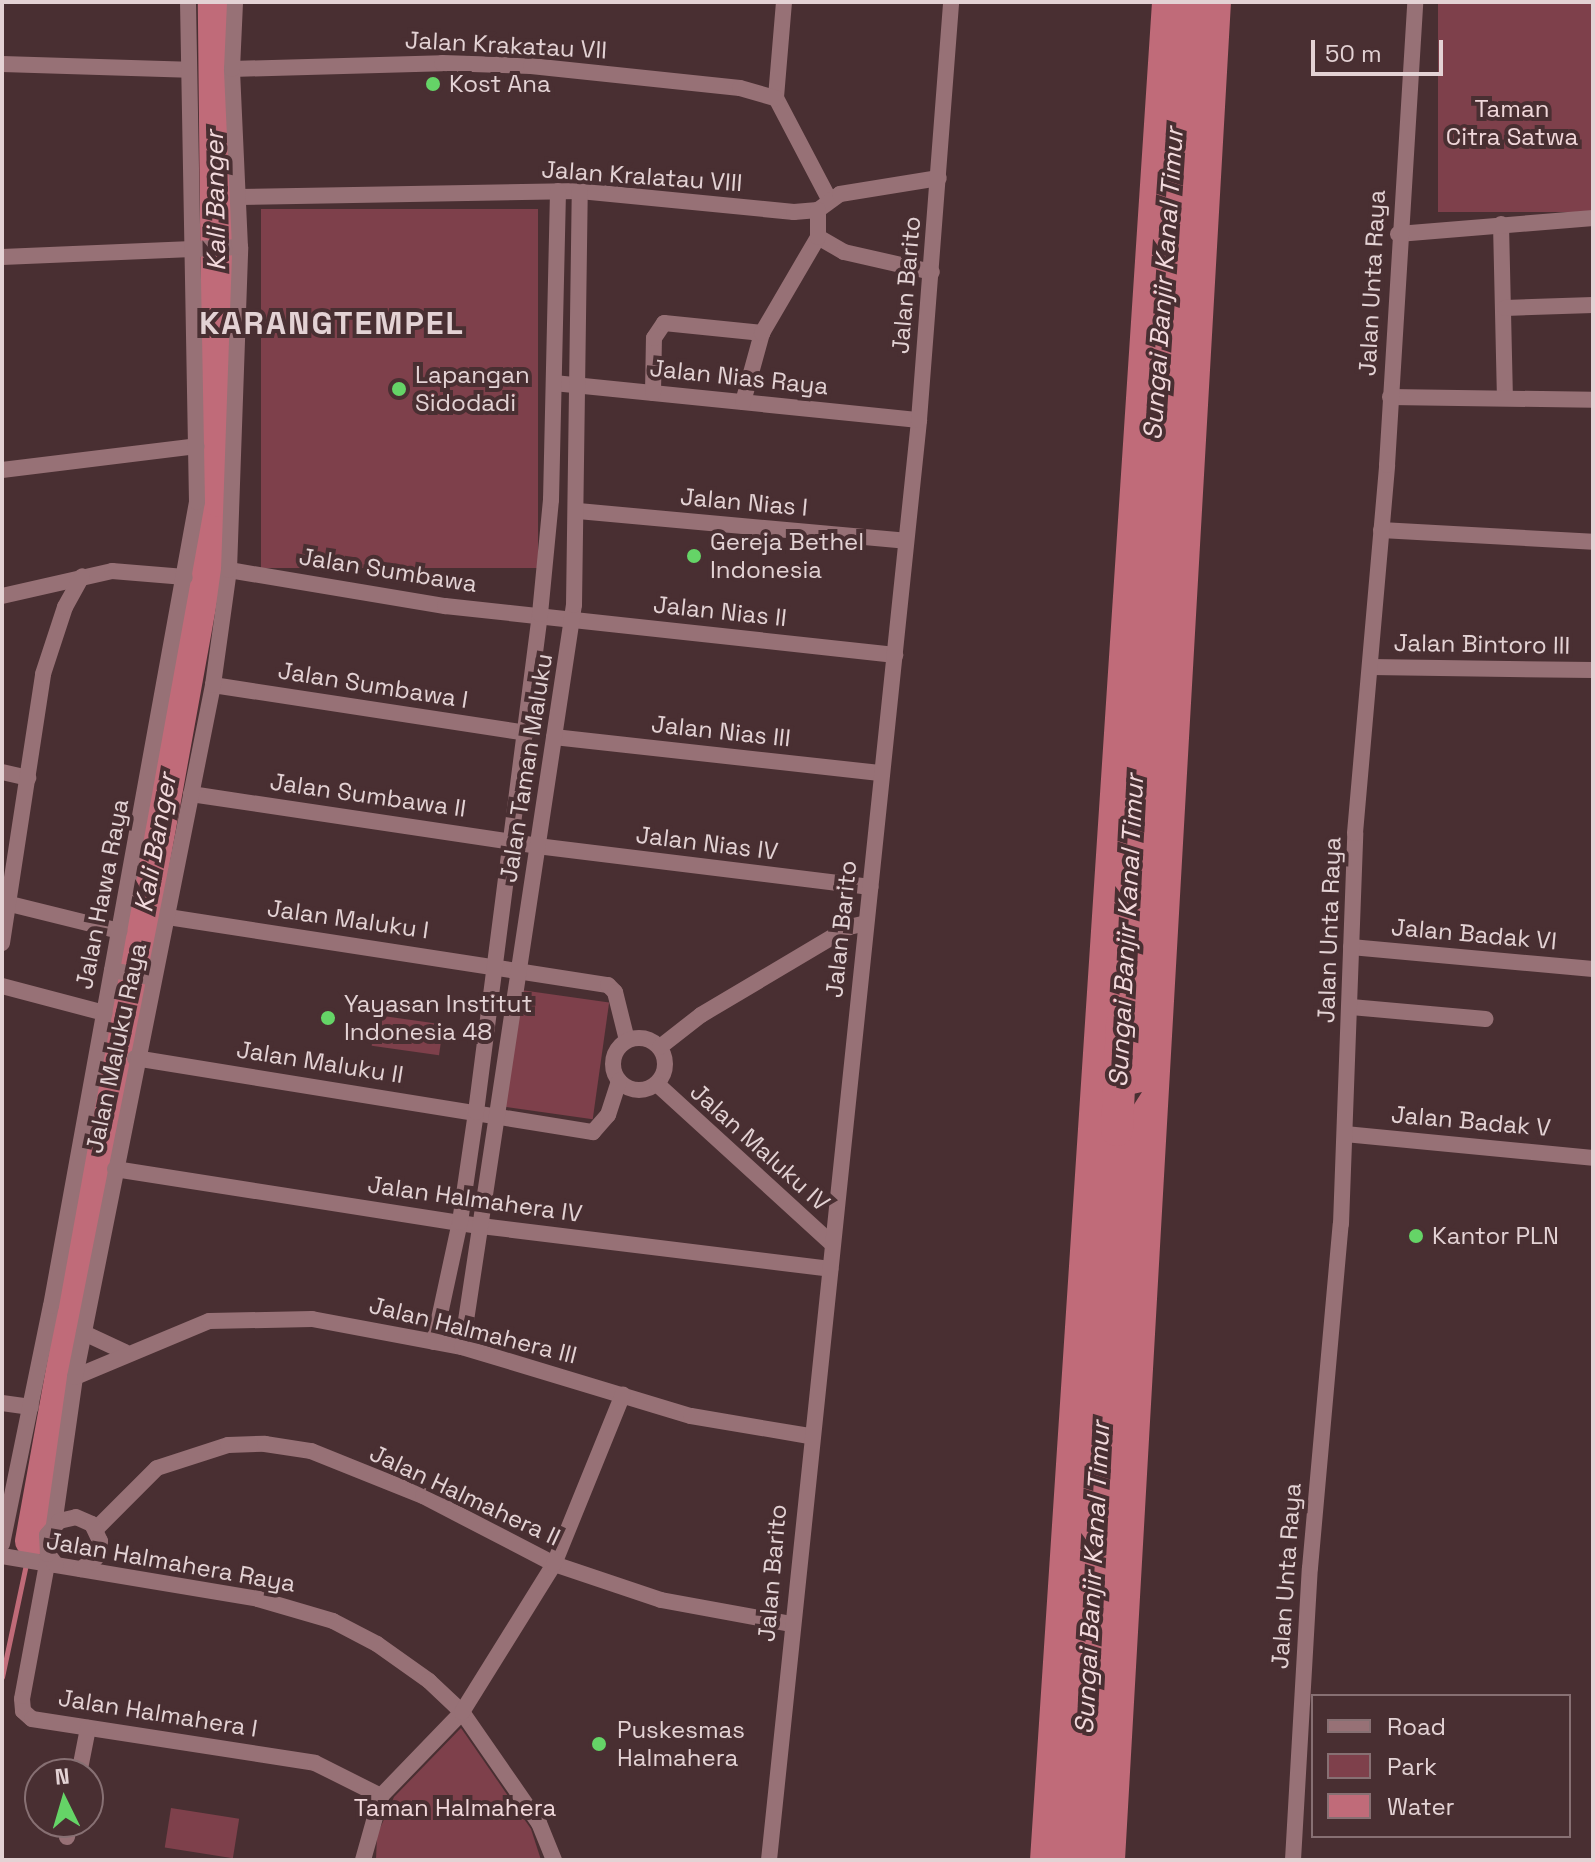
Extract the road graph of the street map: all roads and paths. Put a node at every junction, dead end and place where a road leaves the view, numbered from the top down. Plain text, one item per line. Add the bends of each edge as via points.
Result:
1 (188, 2) edge
2 (235, 2) edge
3 (784, 2) edge
4 (951, 2) edge
5 (1415, 2) edge
6 (2, 64) edge
7 (232, 69) junction
8 (188, 70) junction
9 (776, 98) junction
10 (939, 178) junction
11 (558, 191) junction
12 (580, 191) junction
13 (238, 197) junction
14 (824, 205) junction
15 (1593, 218) edge
16 (1501, 224) junction
17 (1398, 234) junction
18 (818, 237) junction
19 (196, 247) junction
20 (238, 247) junction
21 (2, 257) edge
22 (932, 272) junction
23 (1593, 305) edge
24 (1505, 308) junction
25 (762, 333) junction
26 (554, 383) junction
27 (579, 385) junction
28 (653, 393) junction
29 (1390, 397) junction
30 (1505, 398) junction
31 (1593, 400) edge
32 (743, 402) junction
33 (919, 420) junction
34 (197, 446) junction
35 (2, 470) edge
36 (578, 511) junction
37 (1381, 530) junction
38 (906, 541) junction
39 (1593, 542) edge
40 (229, 570) junction
41 (82, 576) junction
42 (185, 577) junction
43 (2, 596) edge
44 (540, 614) junction
45 (572, 618) junction
46 (895, 655) junction
47 (1371, 667) junction
48 (1593, 670) edge
49 (213, 685) junction
50 (526, 733) junction
51 (554, 737) junction
52 (2, 772) edge
53 (882, 773) junction
54 (28, 778) junction
55 (191, 794) junction
56 (511, 840) junction
57 (537, 846) junction
58 (870, 887) junction
59 (5, 903) edge
60 (168, 917) junction
61 (866, 923) junction
62 (119, 931) junction
63 (2, 943) edge
64 (1351, 947) junction
65 (497, 965) junction
66 (521, 969) junction
67 (1593, 969) edge
68 (116, 971) junction
69 (149, 977) junction
70 (2, 986) edge
71 (1351, 1007) junction
72 (104, 1013) junction
73 (1485, 1019) dead end
74 (627, 1040) junction
75 (660, 1047) junction
76 (135, 1058) junction
77 (619, 1081) junction
78 (657, 1084) junction
79 (476, 1112) junction
80 (498, 1116) junction
81 (1345, 1134) junction
82 (1593, 1158) edge
83 (115, 1169) junction
84 (460, 1222) junction
85 (481, 1226) junction
86 (832, 1244) junction
87 (830, 1269) junction
88 (84, 1333) junction
89 (434, 1342) junction
90 (462, 1347) junction
91 (125, 1352) junction
92 (75, 1377) junction
93 (623, 1394) junction
94 (2, 1403) edge
95 (31, 1407) junction
96 (809, 1436) junction
97 (54, 1525) junction
98 (96, 1529) junction
99 (2, 1544) edge
100 (10, 1557) edge
101 (47, 1564) junction
102 (554, 1564) junction
103 (81, 1569) junction
104 (792, 1624) junction
105 (462, 1712) junction
106 (88, 1728) junction
107 (82, 1758) edge
108 (381, 1796) junction
109 (363, 1860) edge
110 (554, 1860) edge
111 (769, 1860) edge
112 (1293, 1860) edge

1 - 8 street, Jalan Hawa Raya
2 - 7 street, Jalan Maluku Raya
3 - 9 street
4 - 10 street, Jalan Barito
5 - 17 street, Jalan Unta Raya
6 - 8 street
7 - 9 street, Jalan Krakatau VII via 397,63 531,66 740,88
7 - 13 street, Jalan Maluku Raya
8 - 19 street, Jalan Hawa Raya
9 - 14 street
10 - 14 street, Jalan Kralatau VIII
10 - 22 street, Jalan Barito
11 - 12 street, Jalan Kralatau VIII
11 - 13 street, Jalan Kralatau VIII
11 - 26 street, Jalan Taman Maluku
12 - 14 street, Jalan Kralatau VIII
12 - 27 street, Jalan Taman Maluku
13 - 20 street, Jalan Maluku Raya
14 - 18 street
15 - 16 street
16 - 17 street
16 - 24 street
17 - 29 street, Jalan Unta Raya
18 - 22 street via 844,252
18 - 25 street
19 - 20 street
19 - 21 street
19 - 34 street, Jalan Hawa Raya
20 - 40 street, Jalan Maluku Raya
22 - 33 street, Jalan Barito
23 - 24 street
24 - 30 street
25 - 28 street via 664,323 654,338
25 - 32 street
26 - 27 street, Jalan Nias Raya
26 - 44 street, Jalan Taman Maluku
27 - 28 street, Jalan Nias Raya
27 - 36 street, Jalan Taman Maluku
28 - 32 street, Jalan Nias Raya
29 - 30 street
29 - 37 street, Jalan Unta Raya
30 - 31 street
32 - 33 street, Jalan Nias Raya
33 - 38 street, Jalan Barito
34 - 35 street
34 - 42 street, Jalan Hawa Raya via 197,502
36 - 38 street, Jalan Nias I
36 - 45 street, Jalan Taman Maluku
37 - 39 street
37 - 47 street, Jalan Unta Raya
38 - 46 street, Jalan Barito
40 - 44 street, Jalan Sumbawa via 445,606
40 - 49 street, Jalan Maluku Raya
41 - 42 street via 112,571
41 - 43 street
41 - 54 street via 65,607 43,674
42 - 62 street, Jalan Hawa Raya
44 - 45 street, Jalan Nias II
44 - 50 street, Jalan Taman Maluku
45 - 46 street, Jalan Nias II
45 - 51 street, Jalan Taman Maluku
46 - 53 street, Jalan Barito
47 - 48 street, Jalan Bintoro III
47 - 64 street, Jalan Unta Raya
49 - 50 street, Jalan Sumbawa I
49 - 55 street, Jalan Maluku Raya
50 - 56 street, Jalan Taman Maluku
51 - 53 street, Jalan Nias III
51 - 57 street, Jalan Taman Maluku
52 - 54 street
53 - 58 street, Jalan Barito
54 - 59 street
55 - 56 street, Jalan Sumbawa II
55 - 60 street, Jalan Maluku Raya
56 - 57 street, Jalan Sumbawa II
56 - 65 street, Jalan Taman Maluku
57 - 58 street, Jalan Nias IV
57 - 66 street, Jalan Taman Maluku
58 - 61 street, Jalan Barito
59 - 62 street
59 - 63 street
60 - 65 street, Jalan Maluku I
60 - 69 street, Jalan Maluku Raya
61 - 75 street via 849,927 701,1015
61 - 86 street, Jalan Barito
62 - 68 street, Jalan Hawa Raya
64 - 67 street, Jalan Badak VI
64 - 71 street, Jalan Unta Raya
65 - 66 street, Jalan Maluku I
65 - 79 street, Jalan Taman Maluku
66 - 74 street, Jalan Maluku I via 612,987
66 - 80 street, Jalan Taman Maluku
68 - 69 street
68 - 72 street, Jalan Hawa Raya
69 - 76 street, Jalan Maluku Raya
70 - 72 street
71 - 73 street
71 - 81 street, Jalan Unta Raya
72 - 95 street, Jalan Hawa Raya
74 - 75 street via 648,1039
74 - 77 street via 614,1055
75 - 78 street via 665,1073
76 - 79 street, Jalan Maluku II
76 - 83 street, Jalan Maluku Raya
77 - 78 street via 644,1091
77 - 80 street via 597,1131
78 - 86 street, Jalan Maluku IV
79 - 80 street, Jalan Maluku II
79 - 84 street, Jalan Taman Maluku
80 - 85 street, Jalan Taman Maluku
81 - 82 street, Jalan Badak V
81 - 112 street, Jalan Unta Raya
83 - 84 street, Jalan Halmahera IV
83 - 88 street, Jalan Maluku Raya
84 - 85 street, Jalan Halmahera IV
84 - 89 street, Jalan Taman Maluku
85 - 87 street, Jalan Halmahera IV
85 - 90 street, Jalan Taman Maluku
86 - 87 street, Jalan Barito
87 - 96 street, Jalan Barito
88 - 91 street
88 - 92 street, Jalan Maluku Raya
89 - 90 street, Jalan Halmahera III
89 - 91 street, Jalan Halmahera III via 312,1319 227,1317
90 - 93 street, Jalan Halmahera III
91 - 92 street, Jalan Halmahera III
92 - 97 street, Jalan Maluku Raya
93 - 96 street, Jalan Halmahera III via 691,1416
93 - 102 street
94 - 95 street
95 - 99 street, Jalan Hawa Raya
96 - 104 street, Jalan Barito
97 - 98 street via 76,1517
97 - 101 street, Jalan Maluku Raya
98 - 102 street, Jalan Halmahera II via 157,1468 216,1447 265,1444 311,1451 423,1496
98 - 103 street via 99,1553
100 - 101 street, Jalan Halmahera Raya
101 - 103 street, Jalan Halmahera Raya
101 - 106 street, Jalan Halmahera I via 23,1711 32,1719
102 - 104 street, Jalan Halmahera II via 661,1600
102 - 105 street
103 - 105 street, Jalan Halmahera Raya via 258,1599 333,1621 408,1664
104 - 111 street, Jalan Barito
105 - 108 street
105 - 110 street, Jalan Halmahera Raya via 539,1823
106 - 107 street
106 - 108 street, Jalan Halmahera I via 315,1763
108 - 109 street

